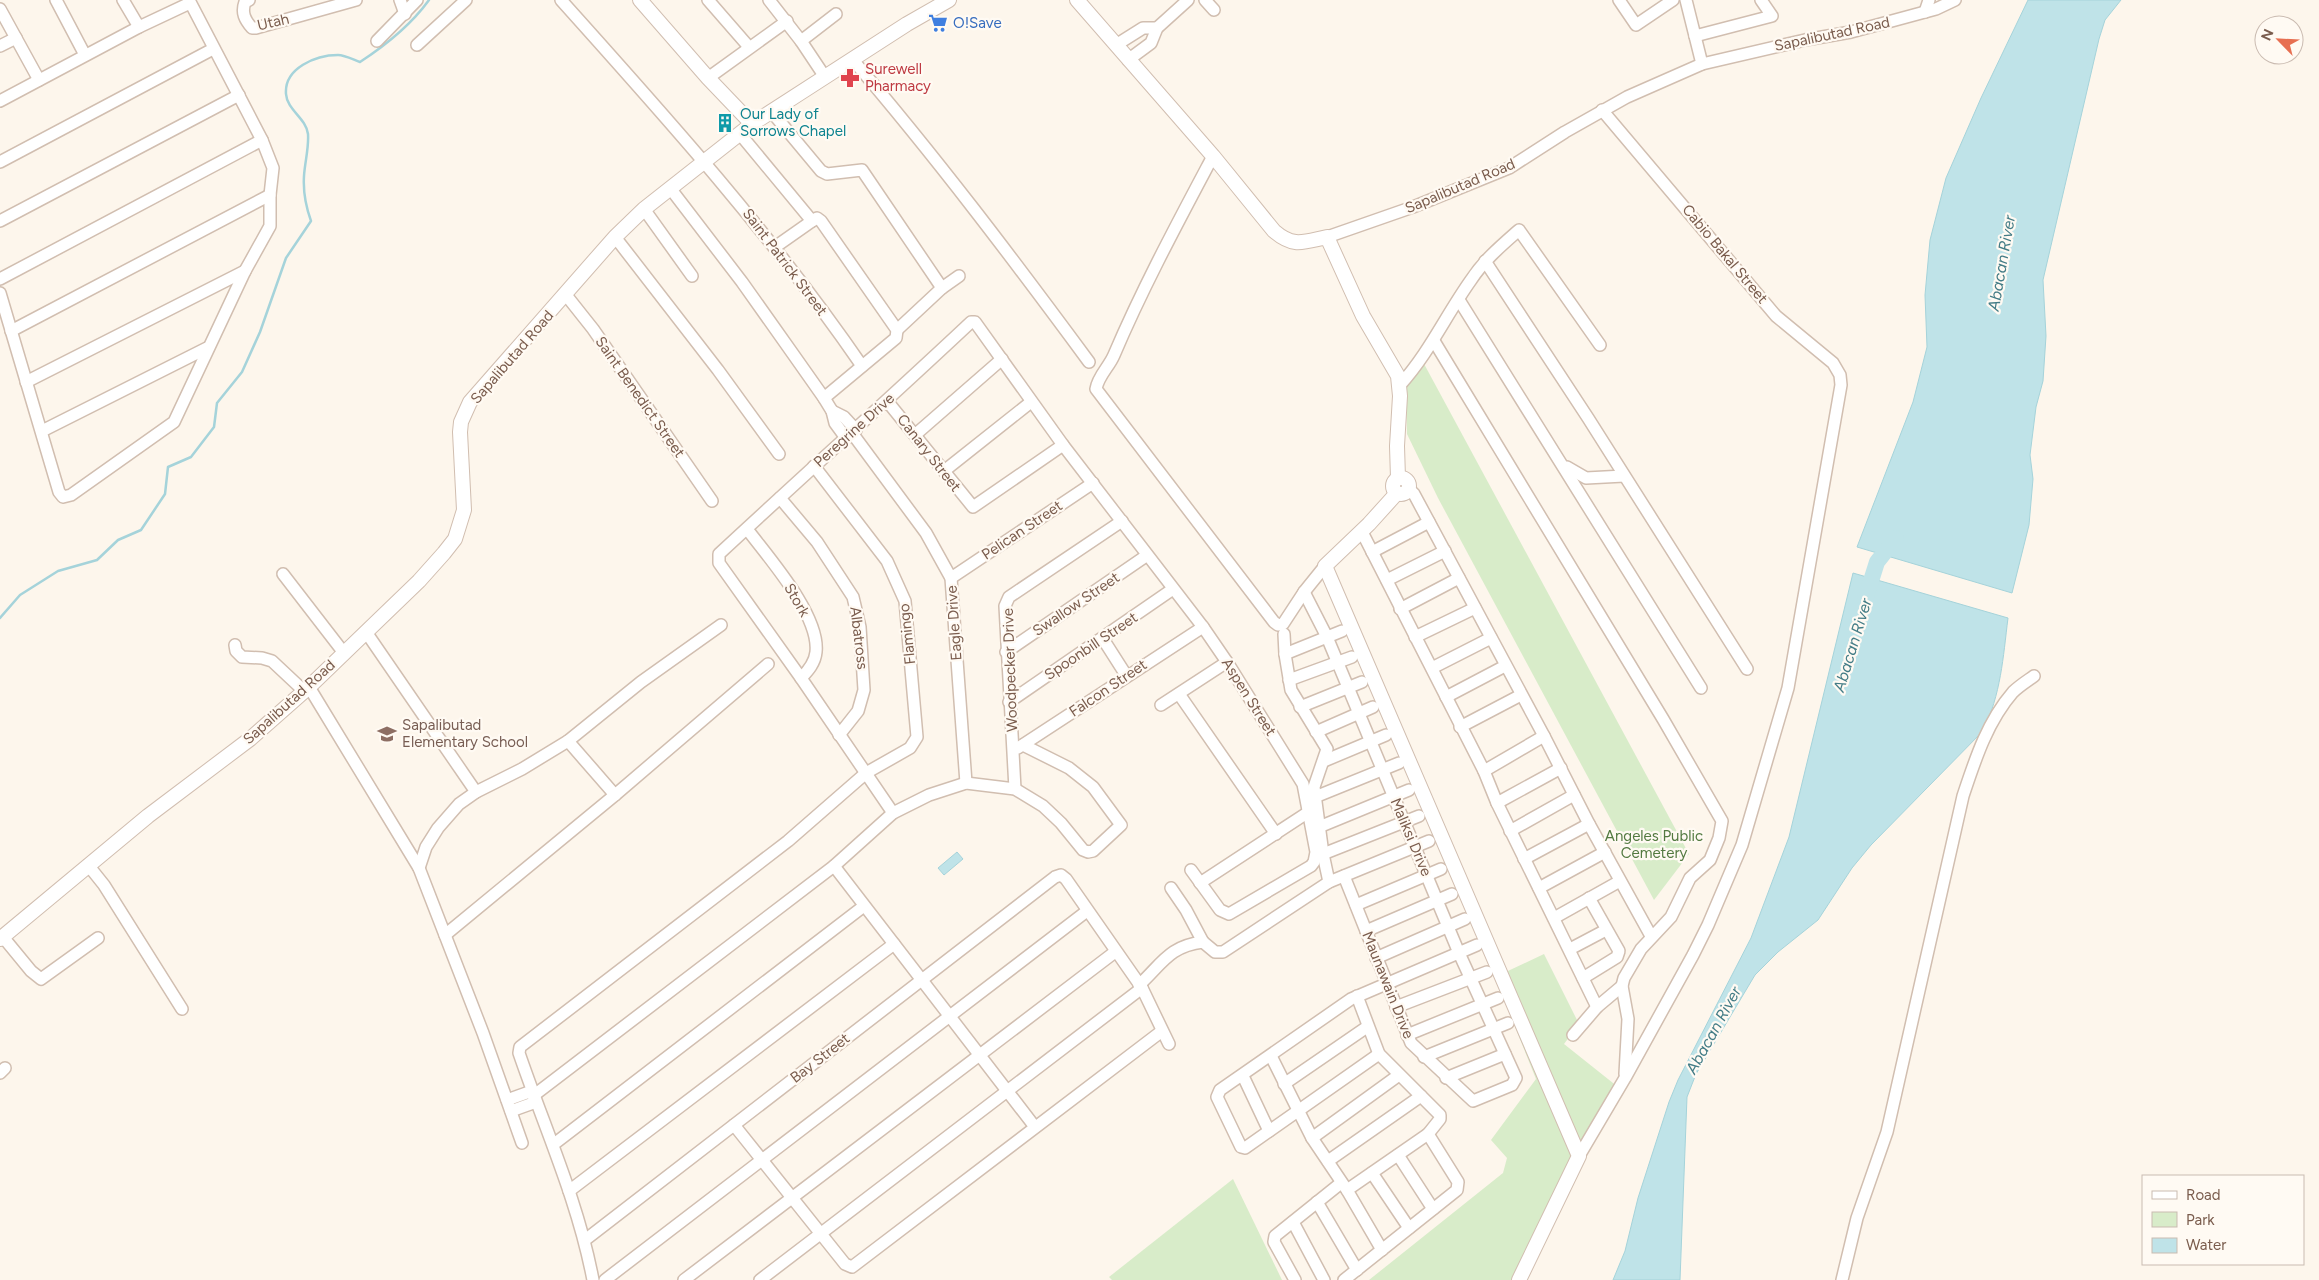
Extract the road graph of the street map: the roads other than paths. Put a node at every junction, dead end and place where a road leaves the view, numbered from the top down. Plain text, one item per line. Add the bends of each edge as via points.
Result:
1 (56, 0) edge
2 (123, 0) edge
3 (249, 0) edge
4 (356, 0) edge
5 (400, 0) edge
6 (417, 0) edge
7 (466, 0) edge
8 (562, 0) edge
9 (640, 0) edge
10 (708, 0) edge
11 (769, 0) edge
12 (949, 0) edge
13 (1077, 0) edge
14 (1188, 0) edge
15 (1205, 0) edge
16 (1619, 0) edge
17 (1673, 0) edge
18 (1686, 0) edge
19 (1761, 0) edge
20 (1929, 0) edge
21 (1955, 0) edge
22 (189, 2) edge
23 (0, 8) edge
24 (1214, 10) dead end
25 (1925, 12) junction
26 (405, 14) junction
27 (836, 14) dead end
28 (787, 21) junction
29 (139, 27) junction
30 (1157, 28) junction
31 (1695, 36) junction
32 (16, 38) junction
33 (377, 41) dead end
34 (801, 41) junction
35 (1116, 45) junction
36 (0, 46) edge
37 (417, 46) dead end
38 (749, 47) junction
39 (213, 49) junction
40 (85, 56) junction
41 (852, 59) junction
42 (1128, 60) junction
43 (1702, 64) junction
44 (825, 77) junction
45 (708, 78) junction
46 (39, 80) junction
47 (239, 94) junction
48 (0, 101) edge
49 (1602, 110) junction
50 (771, 111) junction
51 (752, 124) junction
52 (740, 134) junction
53 (262, 140) junction
54 (1213, 156) junction
55 (704, 160) junction
56 (0, 162) edge
57 (670, 188) junction
58 (270, 194) junction
59 (644, 209) junction
60 (0, 221) edge
61 (812, 221) junction
62 (1327, 237) junction
63 (616, 238) junction
64 (775, 247) junction
65 (1485, 261) junction
66 (245, 271) junction
67 (692, 276) dead end
68 (959, 276) dead end
69 (0, 279) edge
70 (942, 288) junction
71 (0, 293) edge
72 (566, 295) junction
73 (1459, 300) junction
74 (897, 330) junction
75 (11, 331) junction
76 (1434, 341) junction
77 (1600, 345) dead end
78 (207, 348) junction
79 (1002, 359) junction
80 (1089, 362) dead end
81 (862, 366) junction
82 (26, 382) junction
83 (1400, 385) junction
84 (824, 398) junction
85 (888, 401) junction
86 (1031, 402) junction
87 (42, 431) junction
88 (852, 434) junction
89 (916, 434) junction
90 (1063, 445) junction
91 (779, 454) dead end
92 (1562, 464) junction
93 (814, 466) junction
94 (944, 471) junction
95 (1624, 476) junction
96 (1093, 483) junction
97 (1403, 491) junction
98 (780, 498) junction
99 (712, 502) dead end
100 (1122, 521) junction
101 (1429, 522) junction
102 (747, 528) junction
103 (1362, 532) junction
104 (1445, 551) junction
105 (1372, 552) junction
106 (1146, 556) junction
107 (1325, 566) junction
108 (283, 574) dead end
109 (950, 578) junction
110 (1459, 578) junction
111 (1387, 580) junction
112 (1173, 589) junction
113 (1304, 592) junction
114 (1475, 608) junction
115 (1400, 609) junction
116 (722, 625) dead end
117 (1203, 627) junction
118 (1342, 631) dead end
119 (366, 632) junction
120 (1284, 634) dead end
121 (1327, 637) junction
122 (1415, 637) junction
123 (1491, 638) junction
124 (1103, 639) junction
125 (235, 645) dead end
126 (1006, 652) junction
127 (344, 653) junction
128 (1284, 654) junction
129 (1352, 657) dead end
130 (1227, 662) junction
131 (1336, 662) junction
132 (768, 664) dead end
133 (1505, 666) junction
134 (1432, 668) junction
135 (1746, 668) dead end
136 (1126, 675) junction
137 (2034, 676) dead end
138 (801, 678) junction
139 (1289, 680) junction
140 (1362, 682) dead end
141 (1348, 687) junction
142 (1701, 688) dead end
143 (306, 689) junction
144 (1179, 694) junction
145 (1521, 695) junction
146 (1446, 697) junction
147 (1009, 702) junction
148 (1161, 705) dead end
149 (1300, 707) junction
150 (1373, 707) dead end
151 (1359, 713) junction
152 (1460, 727) junction
153 (1316, 732) junction
154 (840, 735) junction
155 (1386, 735) dead end
156 (1544, 736) junction
157 (568, 741) junction
158 (1372, 741) junction
159 (1018, 747) junction
160 (1324, 761) junction
161 (1399, 763) dead end
162 (1561, 768) junction
163 (1383, 770) junction
164 (1484, 771) junction
165 (866, 773) junction
166 (966, 783) junction
167 (1015, 789) junction
168 (1409, 790) dead end
169 (476, 792) junction
170 (615, 795) junction
171 (1574, 795) junction
172 (1394, 796) junction
173 (1315, 797) junction
174 (1497, 804) junction
175 (892, 813) junction
176 (1307, 814) junction
177 (1419, 816) dead end
178 (1405, 822) junction
179 (1589, 824) junction
180 (1319, 827) junction
181 (1510, 831) junction
182 (1276, 834) junction
183 (1428, 841) dead end
184 (1415, 847) junction
185 (1605, 852) junction
186 (1323, 854) junction
187 (1524, 859) junction
188 (88, 865) junction
189 (834, 866) junction
190 (419, 868) junction
191 (1441, 869) dead end
192 (1191, 870) dead end
193 (1427, 875) junction
194 (1344, 876) junction
195 (1620, 881) junction
196 (1329, 882) junction
197 (1200, 883) junction
198 (1170, 888) dead end
199 (1539, 888) junction
200 (1452, 894) dead end
201 (1589, 898) junction
202 (1437, 900) junction
203 (1356, 905) junction
204 (864, 906) junction
205 (1087, 911) junction
206 (1554, 918) junction
207 (1465, 919) dead end
208 (1448, 926) junction
209 (1606, 930) junction
210 (1366, 931) junction
211 (445, 935) junction
212 (1651, 936) junction
213 (1, 938) edge
214 (98, 938) dead end
215 (1203, 942) junction
216 (894, 944) junction
217 (1478, 945) dead end
218 (1570, 949) junction
219 (1115, 952) junction
220 (1459, 953) junction
221 (1376, 958) junction
222 (1487, 972) dead end
223 (1471, 978) junction
224 (1583, 978) junction
225 (922, 980) junction
226 (1386, 984) junction
227 (1622, 986) junction
228 (1140, 987) junction
229 (1357, 996) junction
230 (1498, 998) dead end
231 (1482, 1004) junction
232 (1396, 1007) junction
233 (1597, 1007) junction
234 (182, 1009) dead end
235 (950, 1016) junction
236 (1508, 1023) dead end
237 (1367, 1027) junction
238 (1494, 1029) junction
239 (1162, 1031) junction
240 (1407, 1035) junction
241 (1573, 1035) dead end
242 (1169, 1044) dead end
243 (1379, 1054) junction
244 (1505, 1054) junction
245 (980, 1056) junction
246 (1271, 1056) junction
247 (1424, 1056) junction
248 (1399, 1075) junction
249 (1242, 1076) junction
250 (1446, 1078) junction
251 (1625, 1078) junction
252 (1284, 1084) junction
253 (1008, 1092) junction
254 (534, 1096) junction
255 (1420, 1096) junction
256 (506, 1100) junction
257 (1473, 1101) joint
258 (1298, 1111) junction
259 (511, 1112) junction
260 (734, 1125) junction
261 (1035, 1127) junction
262 (1269, 1131) junction
263 (1428, 1134) junction
264 (1312, 1138) junction
265 (522, 1143) dead end
266 (554, 1144) junction
267 (1398, 1155) junction
268 (1579, 1156) junction
269 (762, 1160) junction
270 (1328, 1161) junction
271 (1372, 1173) junction
272 (1344, 1186) junction
273 (569, 1191) junction
274 (791, 1197) junction
275 (1317, 1202) junction
276 (1433, 1209) junction
277 (1293, 1222) junction
278 (1409, 1228) junction
279 (820, 1234) junction
280 (585, 1240) junction
281 (1382, 1250) junction
282 (1357, 1270) junction
283 (593, 1280) edge
284 (606, 1280) edge
285 (684, 1280) edge
286 (760, 1280) edge
287 (1295, 1280) edge
288 (1324, 1280) edge
289 (1344, 1280) edge
290 (1519, 1280) edge
291 (1842, 1280) edge

1 - 40 street
2 - 29 street
3 - 4 street, Utah via 245,2 243,12 246,21 256,28
5 - 26 street
6 - 26 street
7 - 37 street
8 - 55 street, Saint Patrick Street
9 - 45 street
10 - 38 street
11 - 28 street
12 - 41 street, Sapalibutad Road
13 - 35 street, Sapalibutad Road
14 - 30 street
15 - 24 street
16 - 17 street via 1636,25
18 - 31 street
19 - 31 street via 1772,16
20 - 25 street
21 - 25 street, Sapalibutad Road
22 - 29 street
22 - 39 street
23 - 32 street
25 - 43 street, Sapalibutad Road via 1851,32
26 - 33 street
27 - 34 street
28 - 34 street
28 - 38 street
29 - 40 street
30 - 35 street via 1144,28
30 - 42 street via 1151,43
31 - 43 street
32 - 36 street
32 - 46 street
34 - 44 street
35 - 42 street, Sapalibutad Road
38 - 45 street
39 - 47 street
39 - 56 street
40 - 46 street
41 - 44 street, Sapalibutad Road
41 - 80 street via 922,141
42 - 54 street, Sapalibutad Road
43 - 49 street, Sapalibutad Road
44 - 50 street, Sapalibutad Road
45 - 51 street
46 - 48 street
47 - 53 street
47 - 60 street
49 - 62 street, Sapalibutad Road via 1509,168
49 - 251 street, Cabio Bakal Street via 1776,316 1833,364 1840,375 1841,396 1788,688 1742,845 1708,925
50 - 51 street, Sapalibutad Road
50 - 70 street via 822,171 827,174 862,170
51 - 52 street, Sapalibutad Road
52 - 55 street, Sapalibutad Road
52 - 61 street
53 - 58 street via 273,168
53 - 69 street
54 - 62 street, Sapalibutad Road via 1257,213 1286,241 1301,243
54 - 113 street via 1096,389 1274,622 1283,624
55 - 57 street, Sapalibutad Road
55 - 64 street, Saint Patrick Street
57 - 59 street, Sapalibutad Road
57 - 84 street
58 - 66 street via 270,226
58 - 75 street
59 - 63 street, Sapalibutad Road
59 - 67 street
61 - 64 street
61 - 74 street via 821,220
62 - 83 street via 1367,324 1394,367
63 - 72 street, Sapalibutad Road
63 - 91 street
64 - 81 street, Saint Patrick Street
65 - 73 street
65 - 77 street via 1519,230
65 - 95 street
66 - 78 street
66 - 82 street
68 - 70 street
70 - 74 street
71 - 75 street
72 - 99 street, Saint Benedict Street
72 - 119 street, Sapalibutad Road via 477,393 465,412 460,432 464,510 455,539 419,581
73 - 76 street
73 - 92 street
74 - 81 street via 896,338
75 - 82 street
76 - 83 street via 1418,366
76 - 212 street via 1722,820 1710,860 1690,878 1671,918
78 - 87 street
78 - 87 street via 174,422 71,495 63,497 59,492
79 - 85 street, Peregrine Drive via 978,325 972,322
79 - 86 street, Peregrine Drive
79 - 89 street
81 - 84 street
82 - 87 street
83 - 97 street via 1398,478 1408,480
84 - 88 street, Eagle Drive via 832,411 844,417
85 - 88 street, Peregrine Drive
85 - 89 street, Canary Street
86 - 90 street, Peregrine Drive
86 - 94 street
88 - 93 street, Peregrine Drive
88 - 109 street, Eagle Drive via 926,533
89 - 94 street, Canary Street
90 - 94 street, Canary Street via 977,506 970,505
90 - 96 street, Peregrine Drive
92 - 95 street via 1586,478
92 - 142 street
93 - 98 street, Peregrine Drive
93 - 165 street, Flamingo via 887,561 905,601 917,737 910,748
95 - 135 street
96 - 100 street, Peregrine Drive
96 - 109 street, Pelican Street
97 - 101 street via 1412,491
97 - 103 street
98 - 102 street, Peregrine Drive
98 - 154 street, Albatross via 817,542 853,597 860,628 864,690 858,711
100 - 106 street, Peregrine Drive
100 - 126 street, Woodpecker Drive via 1009,598 1005,606
101 - 104 street
101 - 105 street
102 - 138 street, Stork via 800,599 813,630 816,652 811,668
102 - 138 street, Peregrine Drive via 720,554 719,563
103 - 105 street
103 - 107 street
104 - 110 street
104 - 111 street
105 - 111 street
106 - 112 street, Peregrine Drive
106 - 126 street, Swallow Street
107 - 113 street
107 - 268 street
108 - 127 street
109 - 166 street, Eagle Drive
110 - 114 street
110 - 115 street
111 - 115 street
112 - 117 street, Aspen Street
112 - 124 street, Spoonbill Street
113 - 121 street, Maliksi Drive
114 - 122 street
114 - 123 street
115 - 122 street
116 - 157 street via 641,682
117 - 130 street, Aspen Street
117 - 136 street, Falcon Street
118 - 121 street
119 - 127 street, Sapalibutad Road
119 - 169 street
120 - 128 street
121 - 128 street
121 - 131 street, Maliksi Drive
122 - 134 street
123 - 133 street
123 - 134 street
124 - 136 street
124 - 147 street, Spoonbill Street
125 - 143 street via 242,656 272,661
126 - 147 street, Woodpecker Drive
127 - 143 street, Sapalibutad Road
128 - 139 street
129 - 131 street
130 - 144 street
130 - 176 street, Aspen Street via 1303,784
131 - 139 street
131 - 141 street, Maliksi Drive
132 - 170 street
133 - 145 street
133 - 146 street
134 - 146 street
136 - 159 street, Falcon Street
137 - 291 street via 2014,691 1996,716 1976,754 1963,796 1886,1132 1856,1218
138 - 154 street, Peregrine Drive
139 - 149 street
140 - 141 street
141 - 149 street
141 - 151 street, Maliksi Drive
143 - 188 street, Sapalibutad Road via 250,739
143 - 190 street
144 - 148 street
144 - 182 street
145 - 152 street
145 - 156 street
146 - 152 street
147 - 159 street, Woodpecker Drive
149 - 153 street
150 - 151 street
151 - 153 street
151 - 158 street, Maliksi Drive
152 - 164 street
153 - 160 street via 1327,749
154 - 165 street, Peregrine Drive
155 - 158 street
156 - 162 street
156 - 164 street
157 - 169 street
157 - 170 street
158 - 160 street
158 - 163 street, Maliksi Drive
159 - 167 street, Woodpecker Drive
159 - 167 street via 1069,768 1093,788 1121,825 1088,852 1043,806
160 - 173 street via 1314,783
161 - 163 street
162 - 171 street
162 - 174 street
163 - 172 street, Maliksi Drive
163 - 173 street
164 - 174 street
165 - 175 street, Peregrine Drive
165 - 254 street, Flamingo via 788,841 525,1043 519,1053
166 - 167 street
166 - 175 street via 929,795
168 - 172 street
169 - 190 street via 459,804 438,828 426,847
170 - 211 street
171 - 179 street
171 - 181 street
172 - 178 street, Maliksi Drive
172 - 180 street
173 - 180 street
174 - 181 street
175 - 189 street
176 - 182 street
176 - 197 street, Aspen Street via 1316,852 1311,866 1229,914 1220,910
177 - 178 street
178 - 184 street, Maliksi Drive
178 - 186 street
179 - 185 street
179 - 187 street
180 - 186 street
181 - 187 street
182 - 197 street
183 - 184 street
184 - 193 street, Maliksi Drive
184 - 194 street
185 - 195 street
185 - 199 street
186 - 196 street
187 - 199 street
188 - 213 street, Sapalibutad Road
188 - 234 street
189 - 204 street
189 - 254 street
190 - 211 street
191 - 193 street
192 - 197 street
193 - 202 street, Maliksi Drive
193 - 203 street
194 - 196 street
194 - 203 street, Maunawain Drive
195 - 201 street
195 - 212 street
196 - 215 street via 1222,952 1214,952
198 - 215 street
199 - 206 street
200 - 202 street
201 - 206 street
201 - 209 street
202 - 208 street, Maliksi Drive
202 - 210 street
203 - 210 street, Maunawain Drive
204 - 216 street
204 - 266 street
205 - 219 street
205 - 225 street, Bay Street via 1066,878 1061,874 1055,876
205 - 235 street
206 - 218 street
207 - 208 street
208 - 220 street, Maliksi Drive
208 - 221 street
209 - 218 street
209 - 224 street via 1618,951 1617,957
210 - 221 street, Maunawain Drive
211 - 256 street
212 - 227 street via 1631,964
213 - 214 street via 41,979
215 - 228 street via 1186,944 1175,950
216 - 225 street
216 - 273 street
217 - 220 street
218 - 224 street
219 - 228 street
219 - 245 street
220 - 223 street, Maliksi Drive
220 - 226 street
221 - 226 street, Maunawain Drive
222 - 223 street
223 - 231 street, Maliksi Drive
223 - 232 street
224 - 233 street
225 - 235 street
225 - 260 street, Bay Street
226 - 229 street
226 - 232 street, Maunawain Drive
227 - 233 street
227 - 251 street via 1628,1019
228 - 239 street
228 - 253 street
229 - 237 street
229 - 246 street
230 - 231 street
231 - 238 street, Maliksi Drive
231 - 240 street
232 - 240 street, Maunawain Drive
233 - 241 street
235 - 245 street
235 - 269 street
236 - 238 street
237 - 243 street
237 - 252 street
238 - 244 street, Maliksi Drive
238 - 247 street
239 - 242 street
239 - 261 street
240 - 247 street, Maunawain Drive
243 - 248 street
243 - 258 street
244 - 250 street
244 - 257 street, Maliksi Drive via 1515,1082
245 - 253 street
245 - 274 street
246 - 249 street
246 - 252 street
247 - 250 street, Maunawain Drive
248 - 255 street
248 - 264 street
249 - 262 street
249 - 262 street via 1220,1090 1217,1097 1240,1147 1245,1148
250 - 257 street, Maunawain Drive
251 - 268 street, Cabio Bakal Street
252 - 258 street
253 - 261 street
253 - 279 street
254 - 256 street
254 - 259 street
254 - 266 street, Flamingo
255 - 263 street via 1440,1116 1439,1123
255 - 270 street
256 - 259 street
258 - 262 street
258 - 264 street
259 - 265 street
260 - 269 street
260 - 280 street, Bay Street
261 - 279 street via 852,1266 845,1264
263 - 267 street
263 - 276 street via 1459,1186
264 - 270 street
266 - 273 street, Flamingo
267 - 271 street
267 - 276 street
268 - 290 street
269 - 274 street
269 - 284 street
270 - 272 street
271 - 272 street
271 - 278 street
272 - 275 street
272 - 281 street
273 - 280 street, Flamingo
274 - 279 street
274 - 285 street
275 - 277 street
275 - 282 street
276 - 278 street
277 - 287 street via 1274,1239
277 - 288 street
278 - 281 street
279 - 286 street
280 - 283 street, Flamingo
281 - 282 street
282 - 289 street

